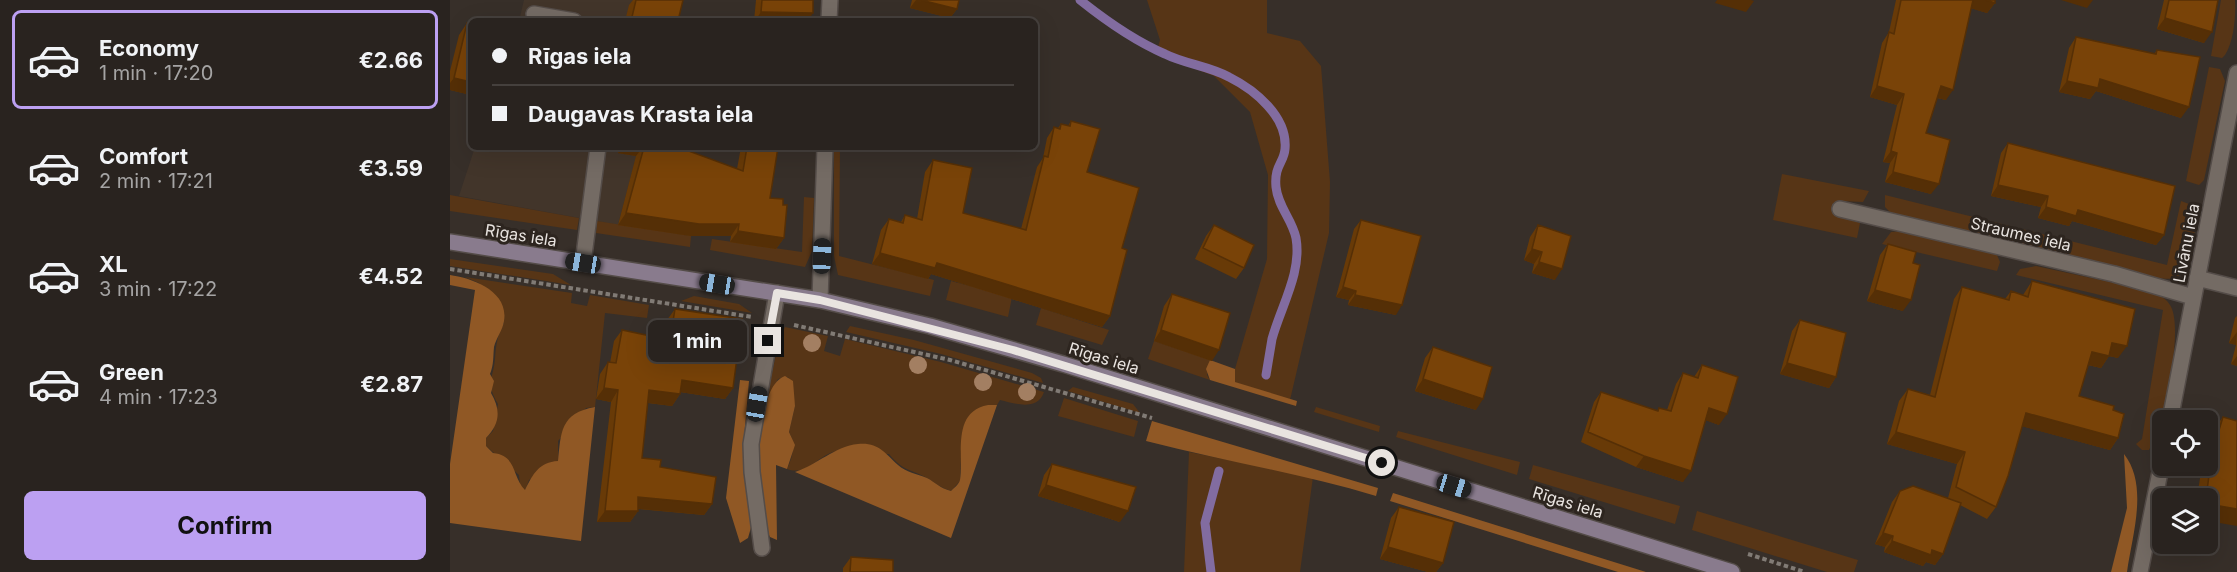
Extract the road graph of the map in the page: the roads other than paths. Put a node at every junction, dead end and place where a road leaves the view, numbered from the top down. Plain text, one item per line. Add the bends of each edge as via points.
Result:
1 (830, 0) edge
2 (534, 14) dead end
3 (557, 18) edge
4 (829, 18) edge
5 (2237, 73) edge
6 (598, 150) edge
7 (825, 150) edge
8 (1840, 209) dead end
9 (450, 242) edge
10 (583, 263) junction
11 (2197, 278) junction
12 (2237, 288) edge
13 (777, 293) junction
14 (2193, 297) junction
15 (820, 300) junction
16 (2172, 410) edge
17 (2159, 476) edge
18 (762, 548) dead end
19 (1732, 572) edge
20 (2140, 572) edge

1 - 4 street
2 - 3 street
5 - 11 street, Līvānu iela
6 - 10 street
7 - 15 street
8 - 14 street, Straumes iela via 2114,274
9 - 10 main road, Rīgas iela
10 - 13 main road, Rīgas iela
11 - 12 street
11 - 14 street, Līvānu iela
13 - 15 main road, Rīgas iela
13 - 18 street via 751,444
14 - 16 street, Līvānu iela
15 - 19 main road, Rīgas iela via 1043,358
17 - 20 street

